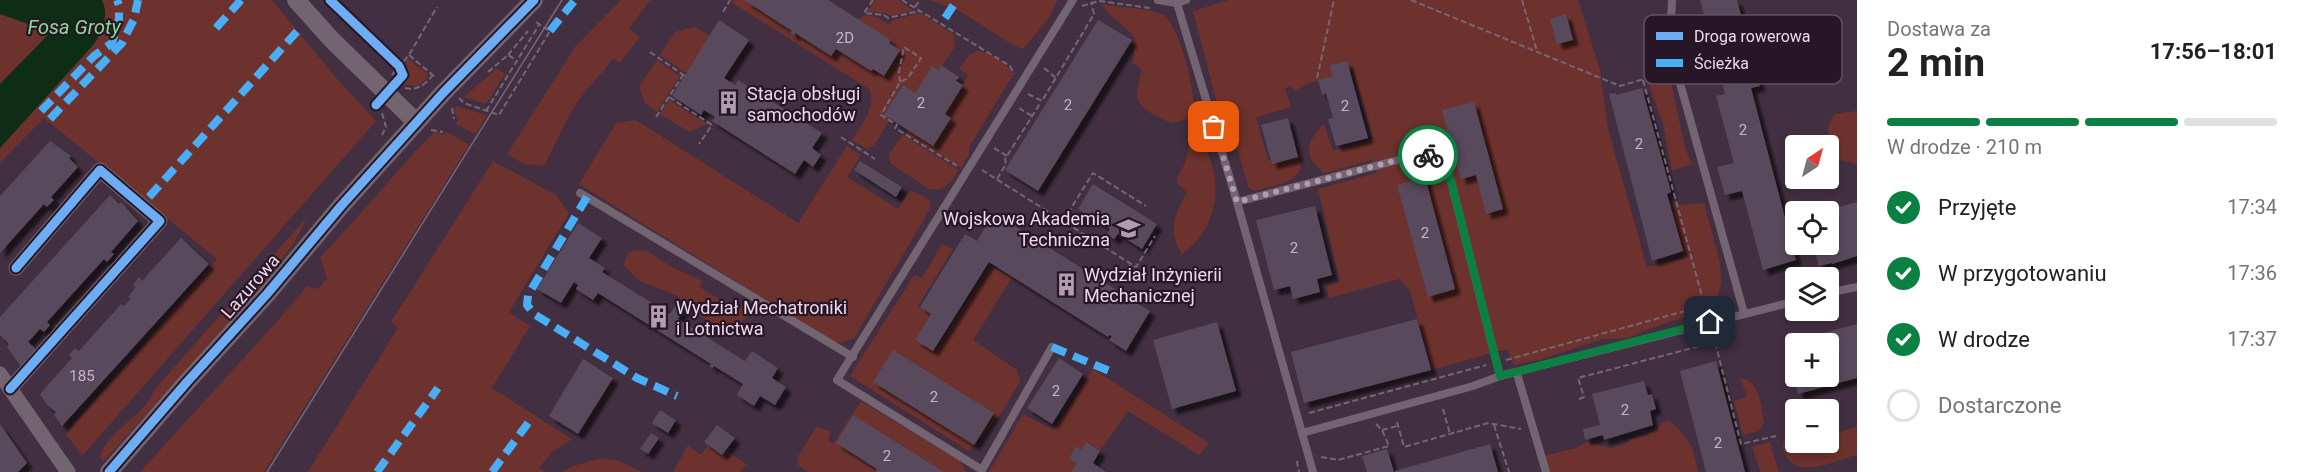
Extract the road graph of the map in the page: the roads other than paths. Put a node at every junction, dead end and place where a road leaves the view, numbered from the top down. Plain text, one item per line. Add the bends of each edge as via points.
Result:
1 (296, 0) edge
2 (534, 0) edge
3 (1073, 0) edge
4 (1158, 0) edge
5 (1186, 0) edge
6 (1672, 0) edge
7 (1176, 1) edge
8 (1671, 15) edge
9 (1680, 84) edge
10 (416, 122) junction
11 (580, 193) dead end
12 (1237, 202) junction
13 (16, 268) dead end
14 (1857, 287) edge
15 (1839, 291) edge
16 (1785, 304) edge
17 (1744, 314) junction
18 (1052, 347) dead end
19 (853, 357) junction
20 (0, 374) edge
21 (1517, 374) junction
22 (1500, 376) junction
23 (10, 389) junction
24 (1302, 433) junction
25 (981, 471) edge
26 (68, 472) edge
27 (109, 472) edge
28 (1313, 472) edge
29 (1546, 472) edge

1 - 10 street
2 - 10 street, Lazurowa
3 - 19 lane
4 - 7 lane
5 - 7 lane
6 - 8 lane
7 - 12 lane
9 - 17 lane
10 - 27 street, Lazurowa
11 - 19 lane
12 - 22 lane via 1421,154 1434,157 1444,164 1451,181
12 - 24 lane
13 - 23 street via 100,170 160,221
14 - 15 lane
16 - 17 lane
17 - 21 lane
18 - 25 lane
19 - 25 lane via 837,380
20 - 23 street
21 - 22 lane
21 - 29 lane
22 - 24 lane
23 - 26 street
24 - 28 lane

